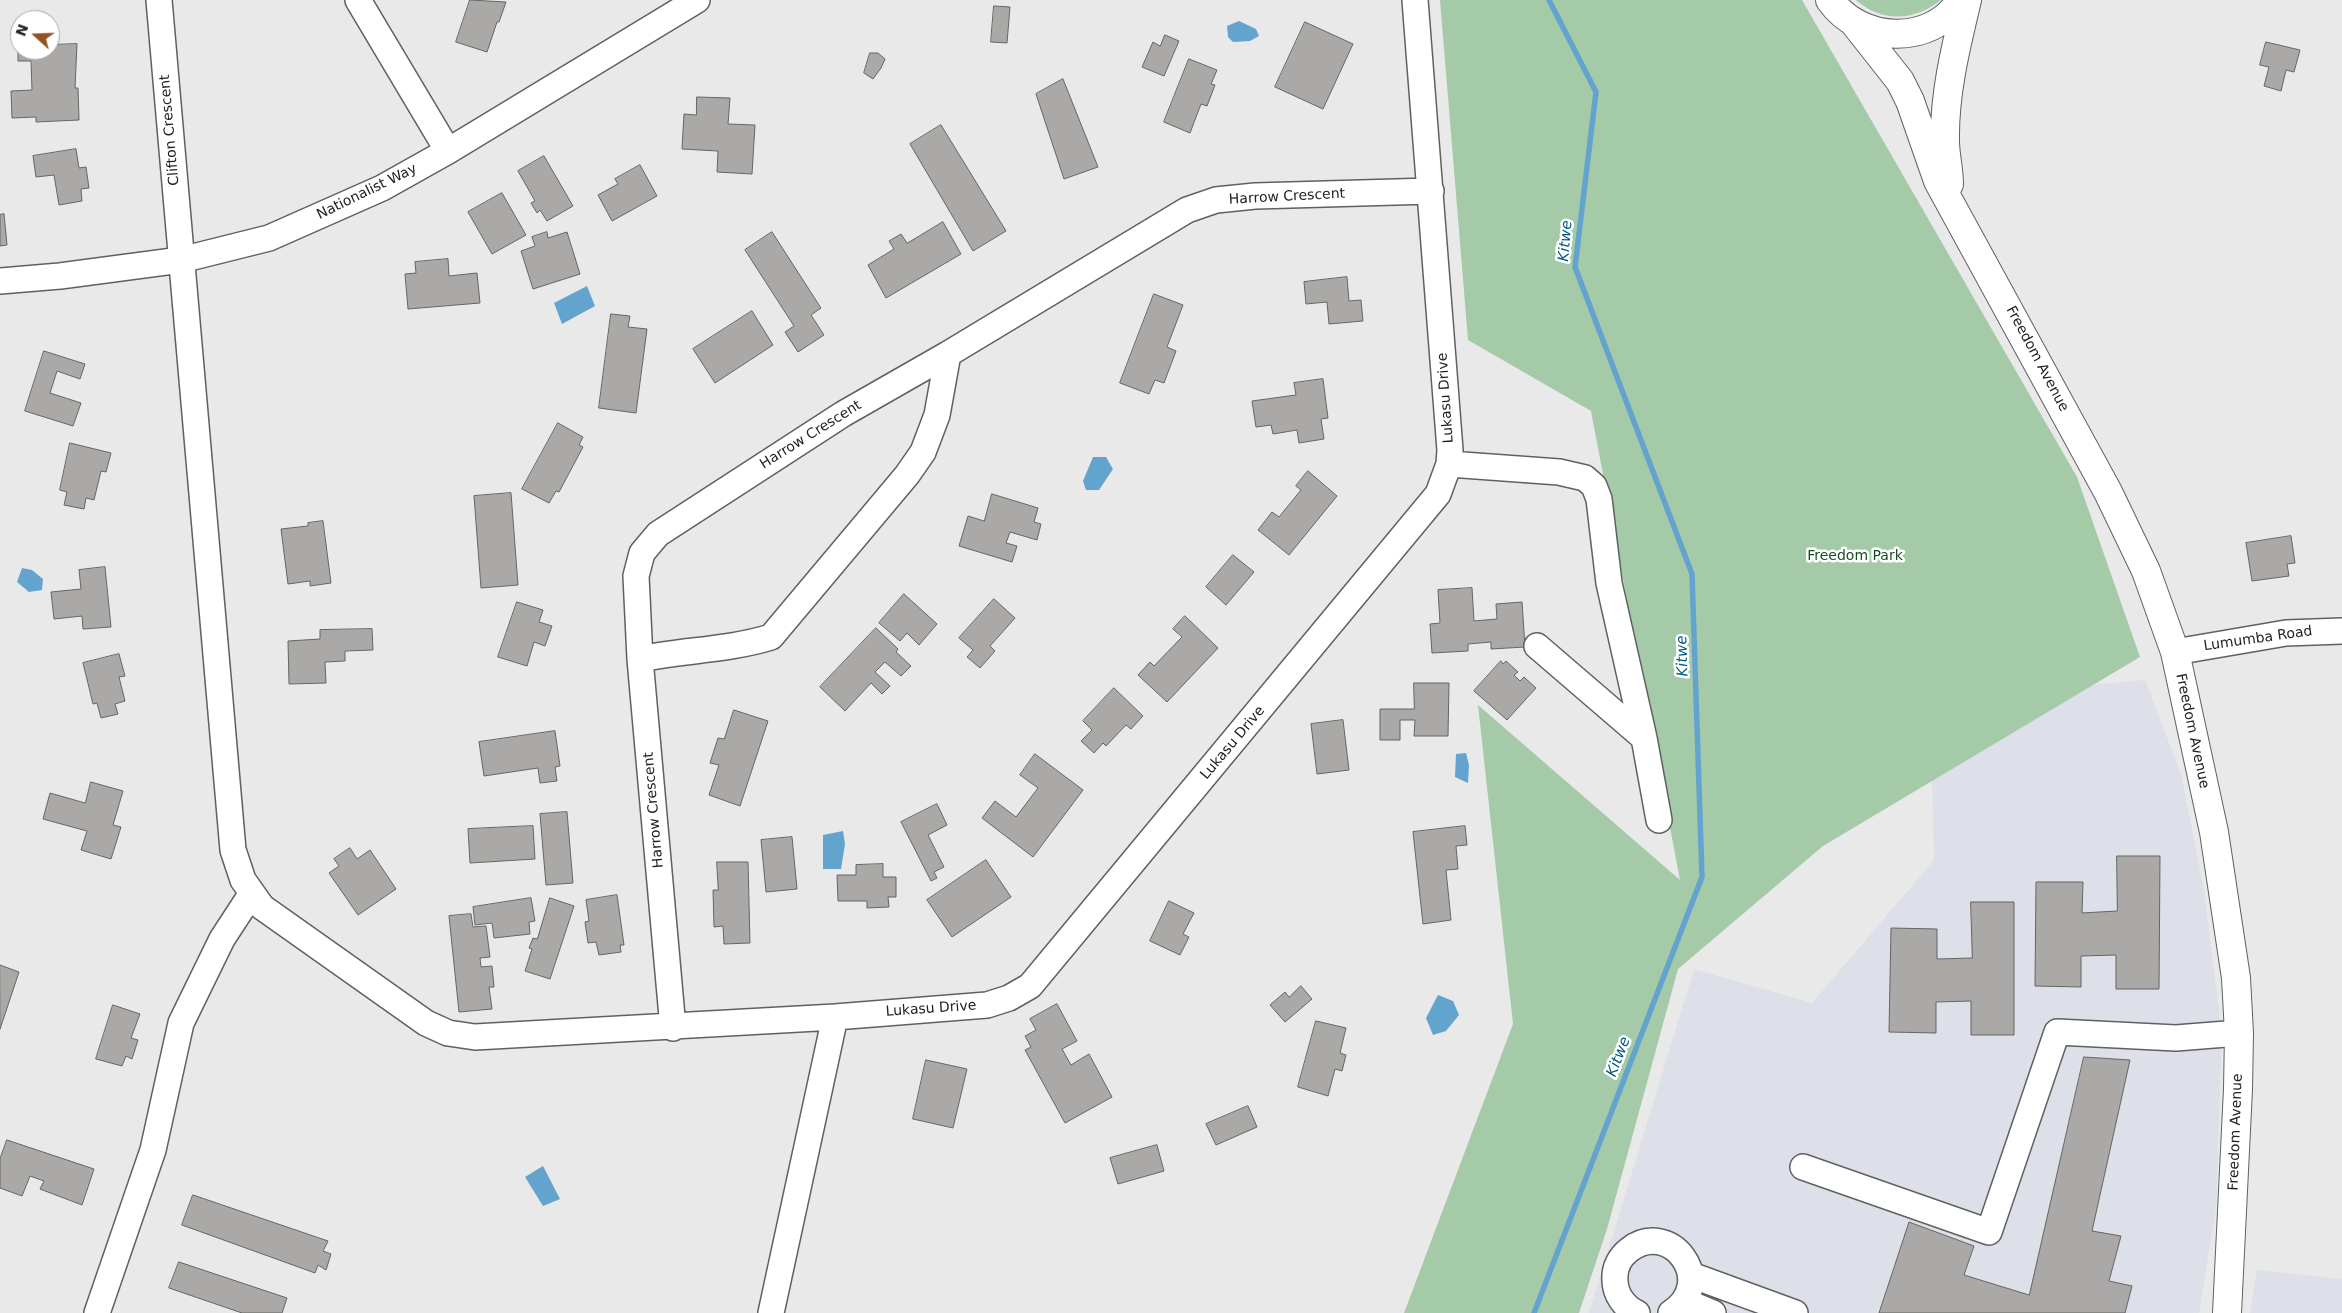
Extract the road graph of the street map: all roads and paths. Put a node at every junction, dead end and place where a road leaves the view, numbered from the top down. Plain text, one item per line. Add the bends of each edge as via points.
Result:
1 (158, 0) edge
2 (358, 0) edge
3 (697, 0) edge
4 (1416, 0) edge
5 (1830, 0) edge
6 (1961, 0) edge
7 (1967, 0) edge
8 (1855, 24) junction
9 (448, 151) junction
10 (1430, 192) junction
11 (1950, 200) junction
12 (180, 260) junction
13 (0, 281) edge
14 (948, 354) junction
15 (1449, 464) junction
16 (2342, 631) edge
17 (1537, 646) dead end
18 (2175, 652) junction
19 (640, 659) junction
20 (1644, 738) junction
21 (1659, 820) dead end
22 (252, 893) junction
23 (835, 1017) junction
24 (673, 1028) junction
25 (2239, 1033) junction
26 (1803, 1167) dead end
27 (1691, 1275) junction
28 (1677, 1307) edge
29 (1628, 1310) edge
30 (97, 1313) edge
31 (771, 1313) edge
32 (1714, 1313) edge
33 (1795, 1313) edge
34 (2227, 1313) edge

1 - 12 street, Clifton Crescent
2 - 9 street
3 - 9 street, Nationalist Way
4 - 10 street, Lukasu Drive
5 - 8 main road
6 - 8 main road via 1941,21 1920,31 1891,34
7 - 11 main road, Freedom Avenue via 1952,66 1945,123
8 - 11 main road, Freedom Avenue via 1900,81 1938,180
9 - 12 street, Nationalist Way via 382,188 269,238
10 - 14 street, Harrow Crescent via 1255,196 1216,200 1186,210
10 - 15 street, Lukasu Drive
11 - 18 main road, Freedom Avenue via 2108,492 2146,571
12 - 13 street, Nationalist Way
12 - 22 street, Clifton Crescent via 233,850 243,880
14 - 19 street, Harrow Crescent via 843,414 658,534 642,553 636,576
14 - 19 street via 937,415 923,452 771,637 748,644
15 - 20 street via 1559,472 1585,478 1594,486 1599,499 1608,583
15 - 23 street, Lukasu Drive via 1438,494 1030,986 987,1005
16 - 18 street, Lumumba Road via 2286,633
17 - 20 street
18 - 25 main road, Freedom Avenue via 2214,832 2236,978
19 - 24 street, Harrow Crescent
20 - 21 street
22 - 24 street, Lukasu Drive via 262,907 426,1023 448,1033 475,1038
22 - 30 street via 222,939 181,1023 153,1150
23 - 24 street, Lukasu Drive
23 - 31 street
25 - 26 street via 2176,1038 2057,1032 1989,1232
25 - 34 main road, Freedom Avenue
27 - 28 street via 1689,1293
27 - 29 street via 1684,1258 1669,1245 1659,1242 1639,1244 1625,1254 1616,1270 1616,1289
27 - 33 street
28 - 32 street

